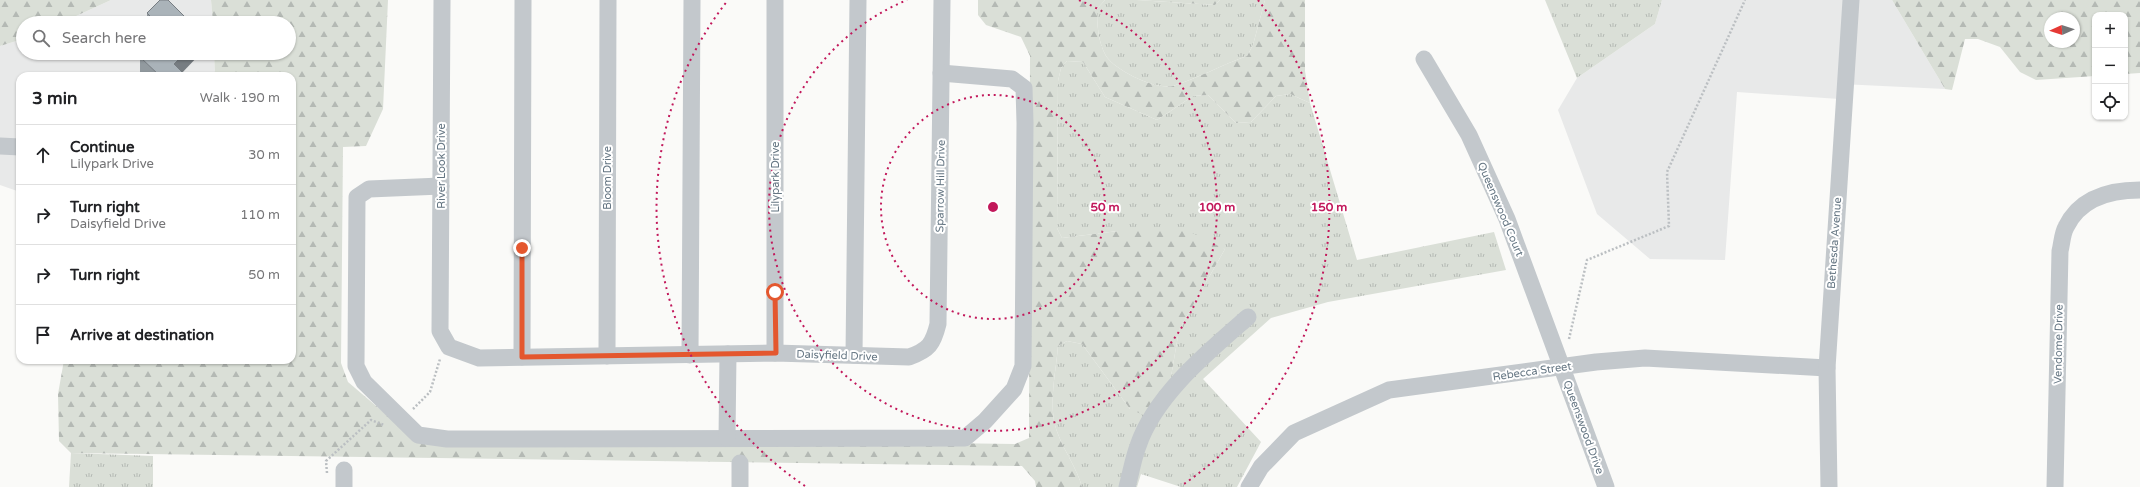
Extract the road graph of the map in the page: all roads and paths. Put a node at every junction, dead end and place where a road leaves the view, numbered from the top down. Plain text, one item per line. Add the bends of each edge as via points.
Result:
1 (442, 0) edge
2 (523, 0) edge
3 (608, 0) edge
4 (692, 0) edge
5 (775, 0) edge
6 (858, 0) edge
7 (942, 0) edge
8 (1745, 0) edge
9 (1851, 0) edge
10 (1424, 59) dead end
11 (941, 73) junction
12 (0, 146) edge
13 (16, 147) edge
14 (441, 186) junction
15 (2140, 190) edge
16 (1248, 317) dead end
17 (440, 332) joint
18 (776, 353) junction
19 (728, 354) junction
20 (690, 355) junction
21 (854, 355) junction
22 (607, 356) junction
23 (522, 357) junction
24 (909, 357) joint
25 (1562, 366) junction
26 (1827, 368) junction
27 (727, 438) junction
28 (740, 463) dead end
29 (344, 470) dead end
30 (344, 487) edge
31 (740, 487) edge
32 (1127, 487) edge
33 (1249, 487) edge
34 (1606, 487) edge
35 (1829, 487) edge
36 (2055, 487) edge

1 - 14 street, River Look Drive
2 - 23 street
3 - 22 street, Bloom Drive
4 - 20 street
5 - 18 street, Lilypark Drive
6 - 21 street
7 - 11 street, Sparrow Hill Drive
8 - 25 path via 1667,172 1669,226 1587,260
9 - 26 street, Bethesda Avenue
10 - 25 street, Queenswood Court via 1469,136 1507,219
11 - 24 street, Sparrow Hill Drive via 938,324 934,340 924,351
11 - 27 street via 1012,79 1024,88 1023,366 1014,389 984,422 965,438
12 - 13 street
14 - 17 street, River Look Drive
14 - 27 street via 368,190 357,197 356,366 364,382 418,435 447,438
15 - 36 street, Vendome Drive via 2101,194 2080,207 2066,227 2060,251
16 - 32 street via 1194,365 1157,410 1138,445
17 - 23 street, Daisyfield Drive via 449,348 479,358
18 - 19 street, Daisyfield Drive
18 - 21 street, Daisyfield Drive
19 - 20 street, Daisyfield Drive
19 - 27 street
20 - 22 street, Daisyfield Drive
21 - 24 street, Daisyfield Drive
22 - 23 street, Daisyfield Drive
25 - 26 street, Rebecca Street via 1645,358
25 - 33 street, Rebecca Street via 1389,390 1294,433 1261,468
25 - 34 street, Queenswood Drive
26 - 35 street, Bethesda Avenue
28 - 31 street
29 - 30 street

